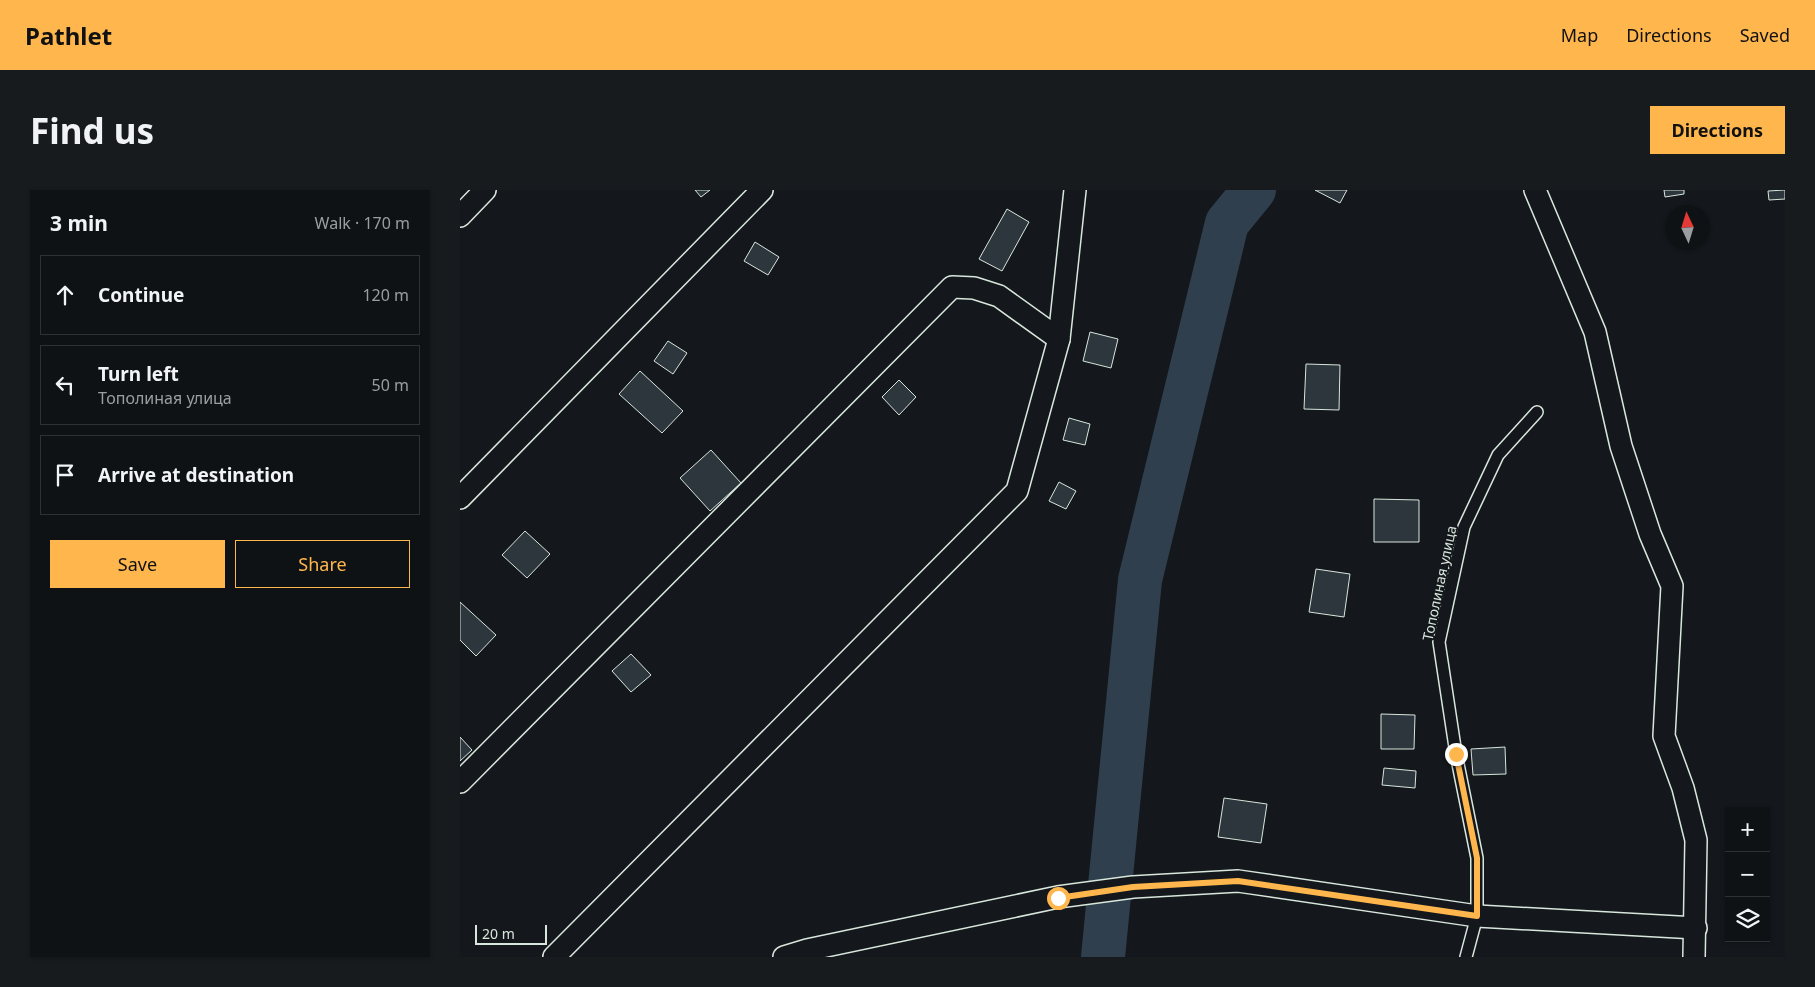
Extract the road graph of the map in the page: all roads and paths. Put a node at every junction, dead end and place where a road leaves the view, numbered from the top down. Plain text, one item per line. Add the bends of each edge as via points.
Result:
1 (485, 190) edge
2 (762, 190) edge
3 (1075, 190) edge
4 (1535, 190) edge
5 (460, 216) edge
6 (1059, 339) junction
7 (1537, 412) dead end
8 (460, 498) edge
9 (460, 782) edge
10 (1477, 916) junction
11 (1696, 928) junction
12 (554, 957) edge
13 (784, 957) edge
14 (1466, 957) edge
15 (1694, 957) edge

1 - 5 street
2 - 8 street
3 - 6 street
4 - 11 street via 1595,332 1621,446 1650,534 1672,586 1664,736 1683,788 1696,840
6 - 9 street via 999,296 974,288 952,287
6 - 12 street via 1017,491
7 - 10 lane, Тополиная улица via 1498,455 1464,528 1439,642 1456,754 1477,858
10 - 11 street
10 - 13 street via 1238,881 1133,887 1058,898
10 - 14 lane, Тополиная улица
11 - 15 street

